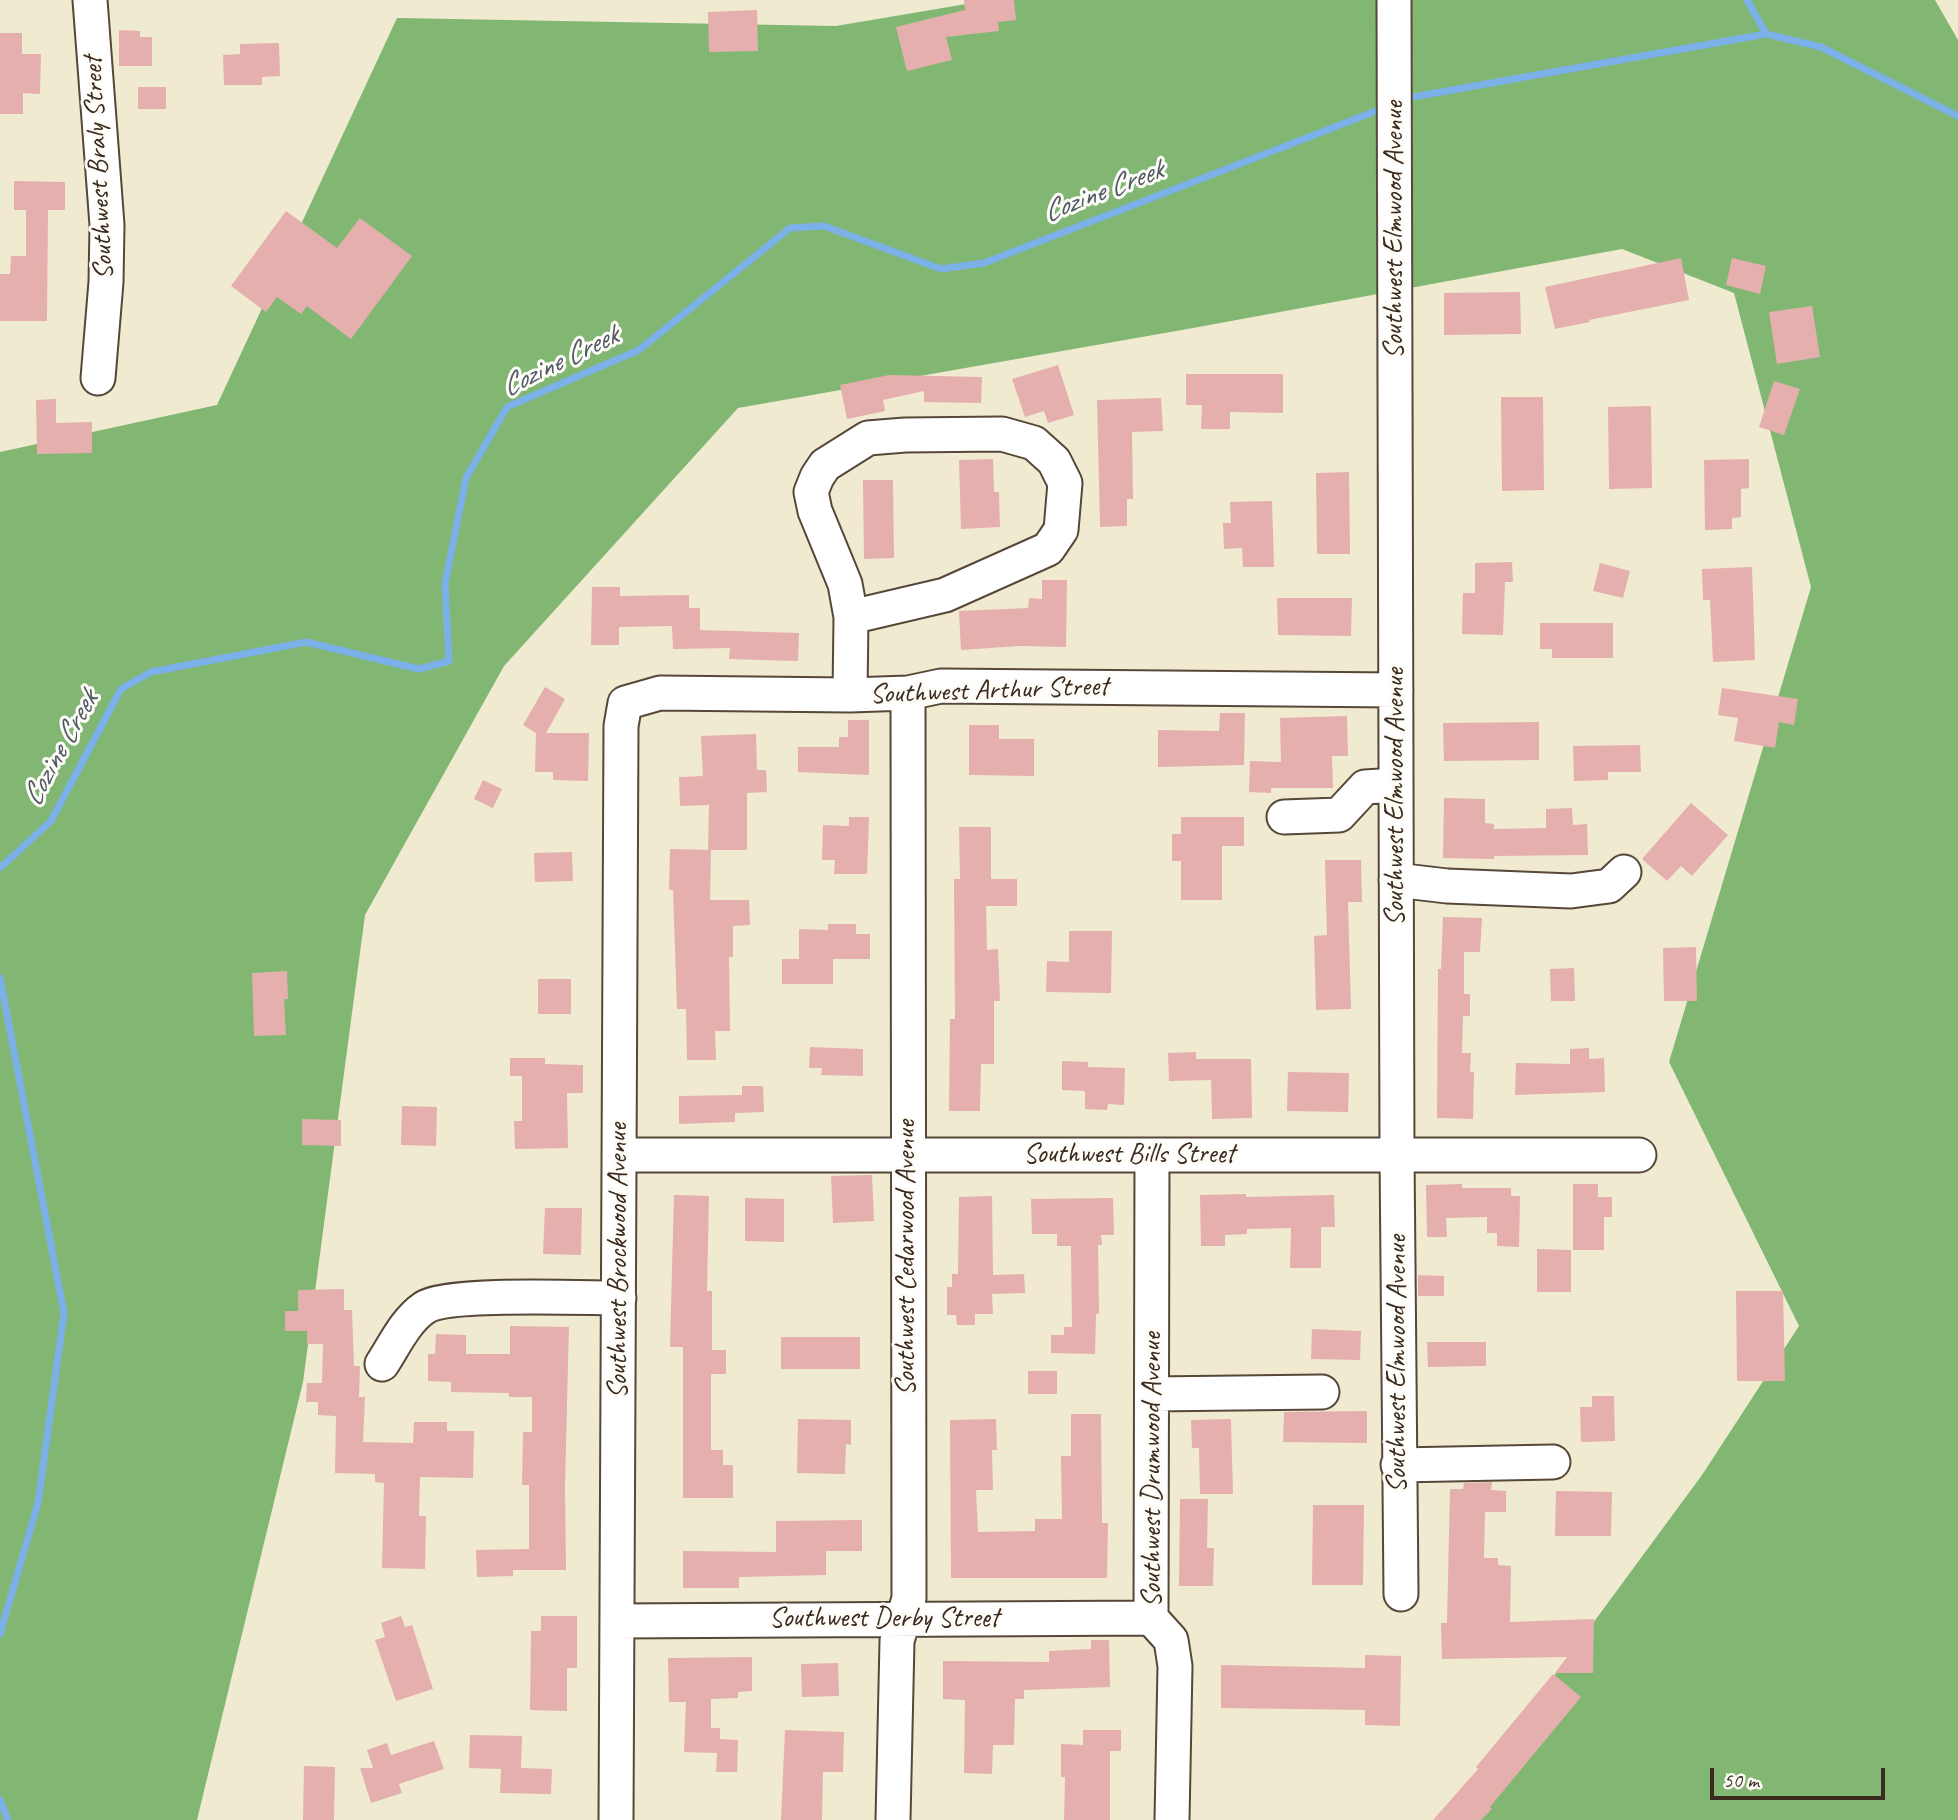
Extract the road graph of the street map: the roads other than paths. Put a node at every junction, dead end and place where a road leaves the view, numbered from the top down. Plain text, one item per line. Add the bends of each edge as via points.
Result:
1 (90, 0) edge
2 (1394, 0) edge
3 (98, 378) dead end
4 (851, 617) junction
5 (1396, 690) junction
6 (908, 694) junction
7 (850, 695) junction
8 (625, 703) joint
9 (1396, 785) junction
10 (1284, 817) dead end
11 (1624, 872) dead end
12 (1396, 880) junction
13 (619, 1155) junction
14 (907, 1155) junction
15 (1152, 1155) junction
16 (1397, 1155) junction
17 (1639, 1156) dead end
18 (619, 1298) junction
19 (382, 1364) dead end
20 (1322, 1392) dead end
21 (1152, 1394) junction
22 (1553, 1462) dead end
23 (1398, 1465) junction
24 (1401, 1594) dead end
25 (1151, 1618) junction
26 (903, 1619) junction
27 (617, 1621) junction
28 (617, 1820) edge
29 (893, 1820) edge
30 (1172, 1820) edge

1 - 3 street, Southwest Braly Street via 107,225
2 - 5 street, Southwest Elmwood Avenue
4 - 4 street via 945,595 1048,550 1061,530 1065,483 1054,461 1034,443 1002,434 905,435 868,438 825,465 811,492 845,584
4 - 7 street
5 - 6 street, Southwest Arthur Street via 941,687
5 - 9 street, Southwest Elmwood Avenue
6 - 7 street, Southwest Arthur Street
6 - 14 street, Southwest Cedarwood Avenue
7 - 8 street, Southwest Arthur Street via 660,694
8 - 13 street, Southwest Brockwood Avenue via 621,726
9 - 10 street via 1365,788 1339,815
9 - 12 street, Southwest Elmwood Avenue
11 - 12 street via 1609,886 1571,891
12 - 16 street, Southwest Elmwood Avenue
13 - 14 street, Southwest Bills Street
13 - 18 street, Southwest Brockwood Avenue
14 - 15 street, Southwest Bills Street
14 - 26 street, Southwest Cedarwood Avenue via 909,1598
15 - 16 street, Southwest Bills Street
15 - 21 street, Southwest Drumwood Avenue
16 - 17 street, Southwest Bills Street
16 - 23 street, Southwest Elmwood Avenue
18 - 19 street via 454,1299 427,1306 413,1317
18 - 27 street, Southwest Brockwood Avenue
20 - 21 street
21 - 25 street, Southwest Drumwood Avenue
22 - 23 street
23 - 24 street, Southwest Elmwood Avenue
25 - 26 street, Southwest Derby Street
25 - 30 street, Southwest Drumwood Avenue via 1171,1640 1175,1666
26 - 27 street, Southwest Derby Street
26 - 29 street, Southwest Cedarwood Avenue via 897,1641
27 - 28 street, Southwest Brockwood Avenue

